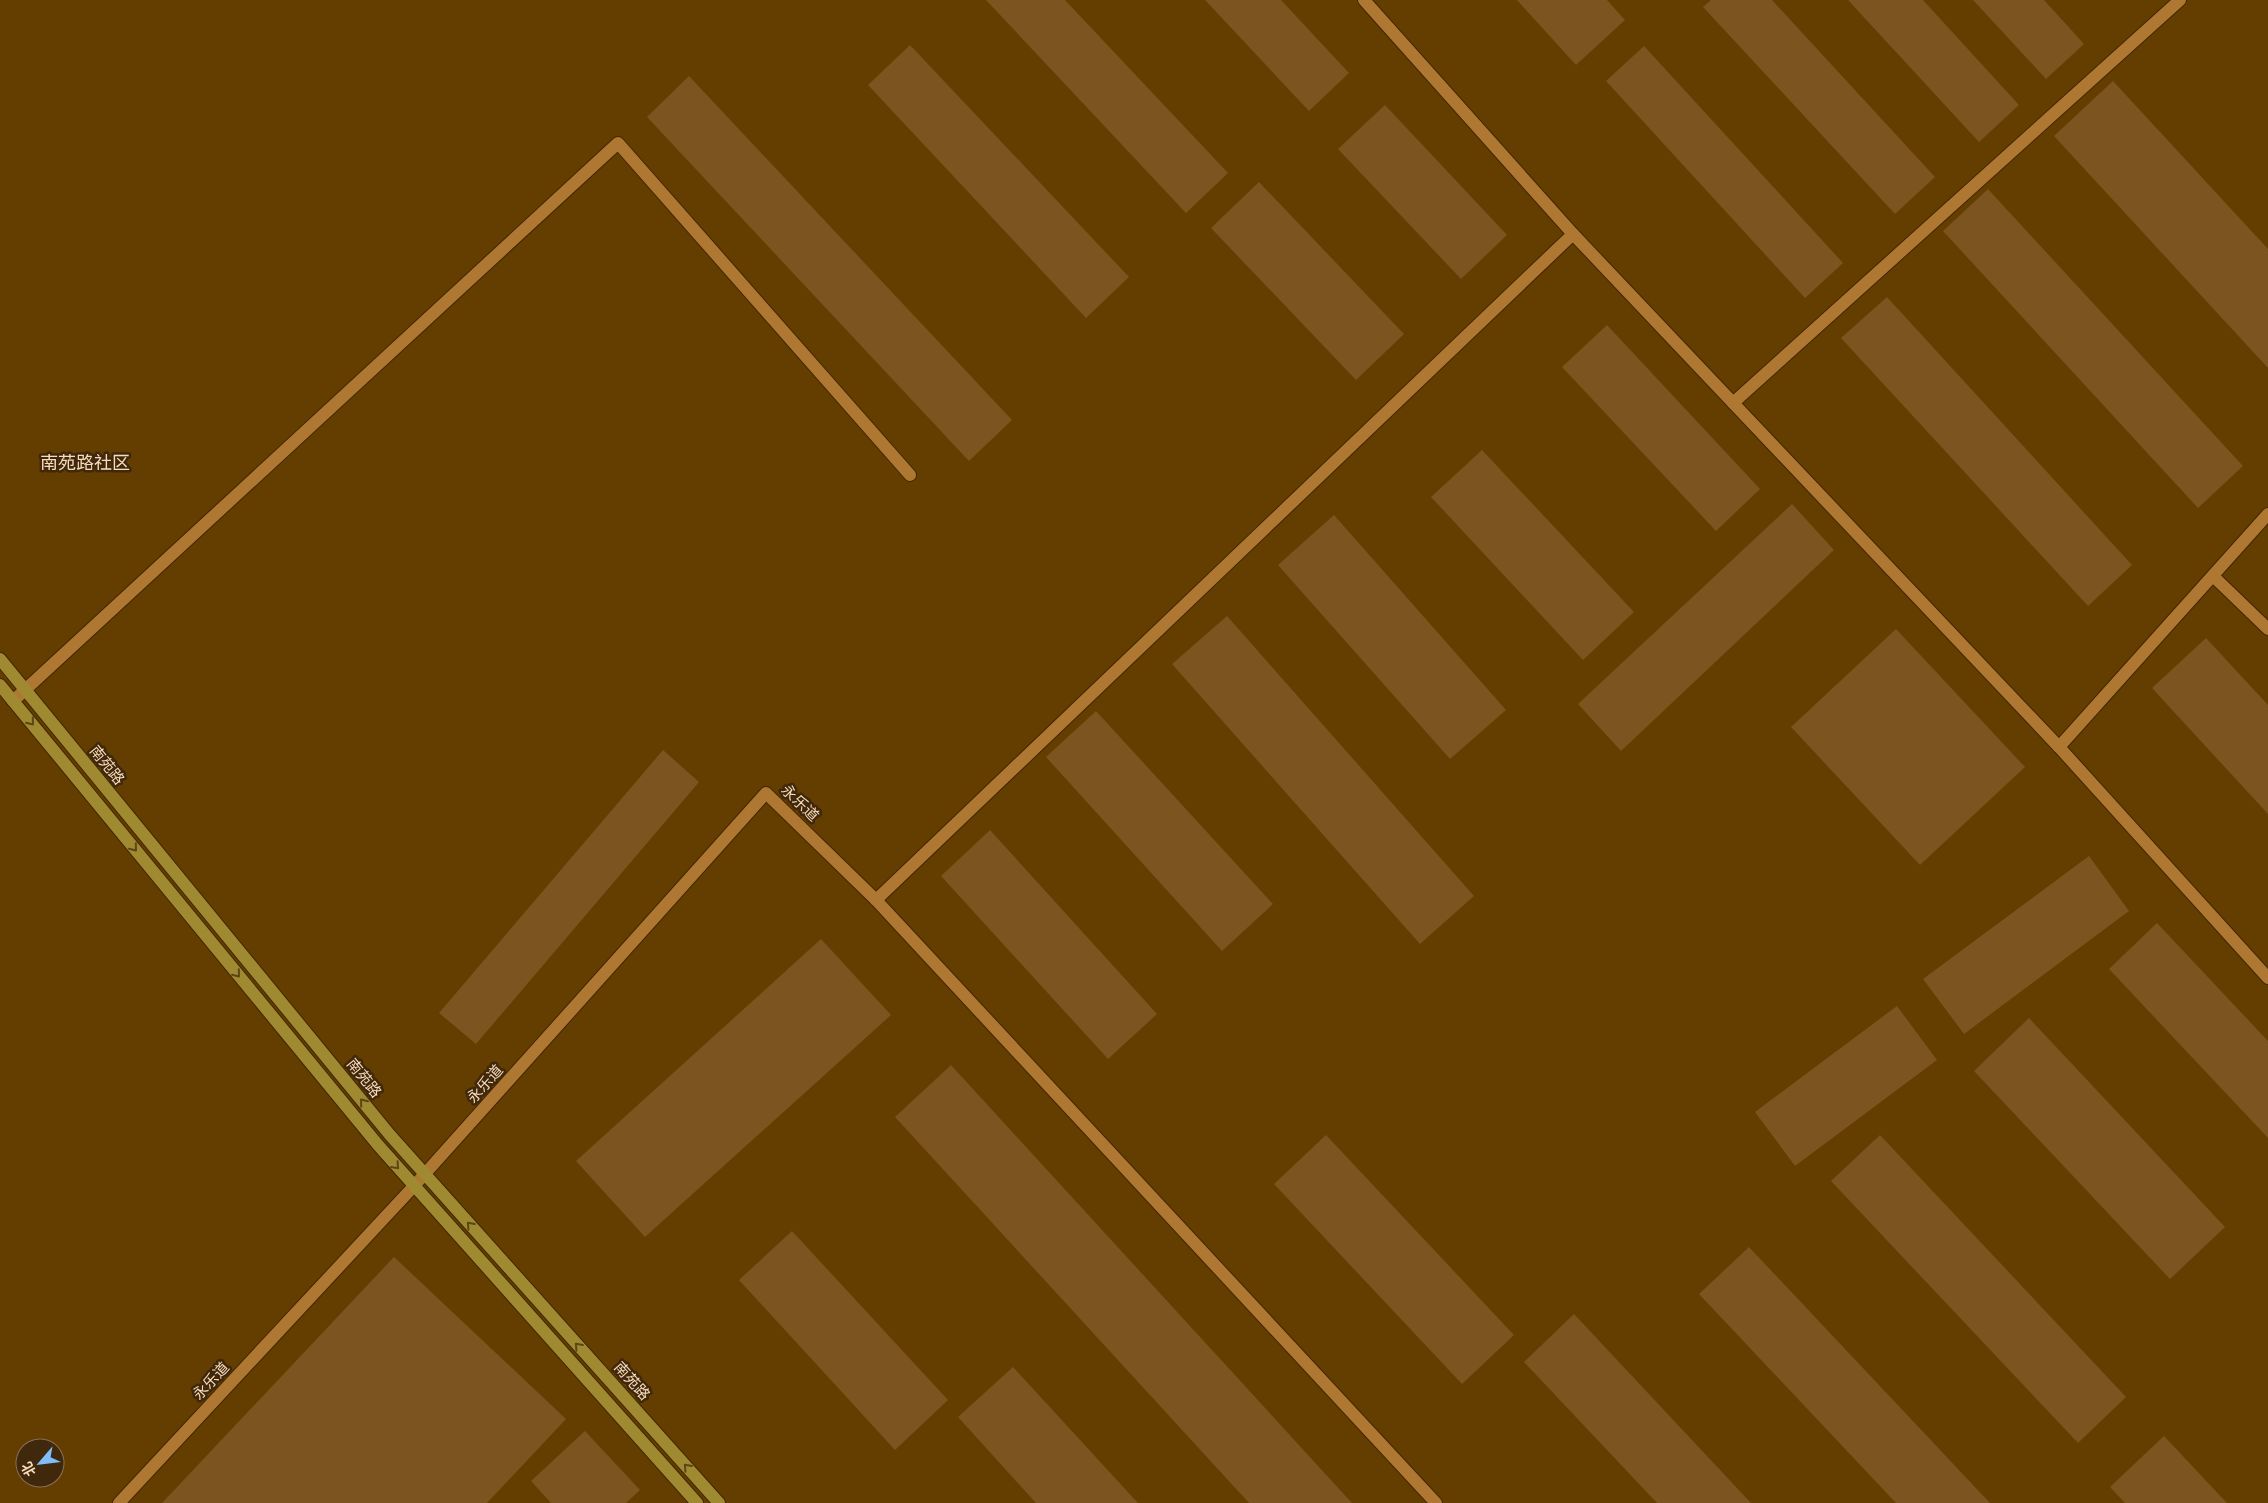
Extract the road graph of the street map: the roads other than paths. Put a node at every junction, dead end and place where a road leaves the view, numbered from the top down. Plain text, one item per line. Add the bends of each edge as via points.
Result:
1 (1364, 0) edge
2 (2180, 0) edge
3 (1573, 234) junction
4 (1733, 403) junction
5 (910, 475) dead end
6 (2268, 514) edge
7 (2212, 576) junction
8 (2268, 629) edge
9 (0, 659) edge
10 (0, 685) edge
11 (25, 690) junction
12 (13, 701) junction
13 (2059, 747) junction
14 (876, 900) junction
15 (2268, 978) edge
16 (425, 1175) junction
17 (414, 1186) junction
18 (119, 1503) edge
19 (698, 1503) edge
20 (719, 1503) edge
21 (1436, 1503) edge

1 - 3 street
2 - 4 street
3 - 4 street
3 - 14 street
4 - 13 street
5 - 11 street via 618,143
6 - 7 street
7 - 8 street
7 - 13 street
9 - 11 street, 南苑路
10 - 12 street
11 - 12 street
16 -> 11 street, 南苑路
12 -> 17 street
13 - 15 street
14 - 16 street, 永乐道 via 766,793
14 - 21 street
16 - 17 street, 永乐道
20 -> 16 street, 南苑路
17 - 18 street, 永乐道
17 - 19 street

